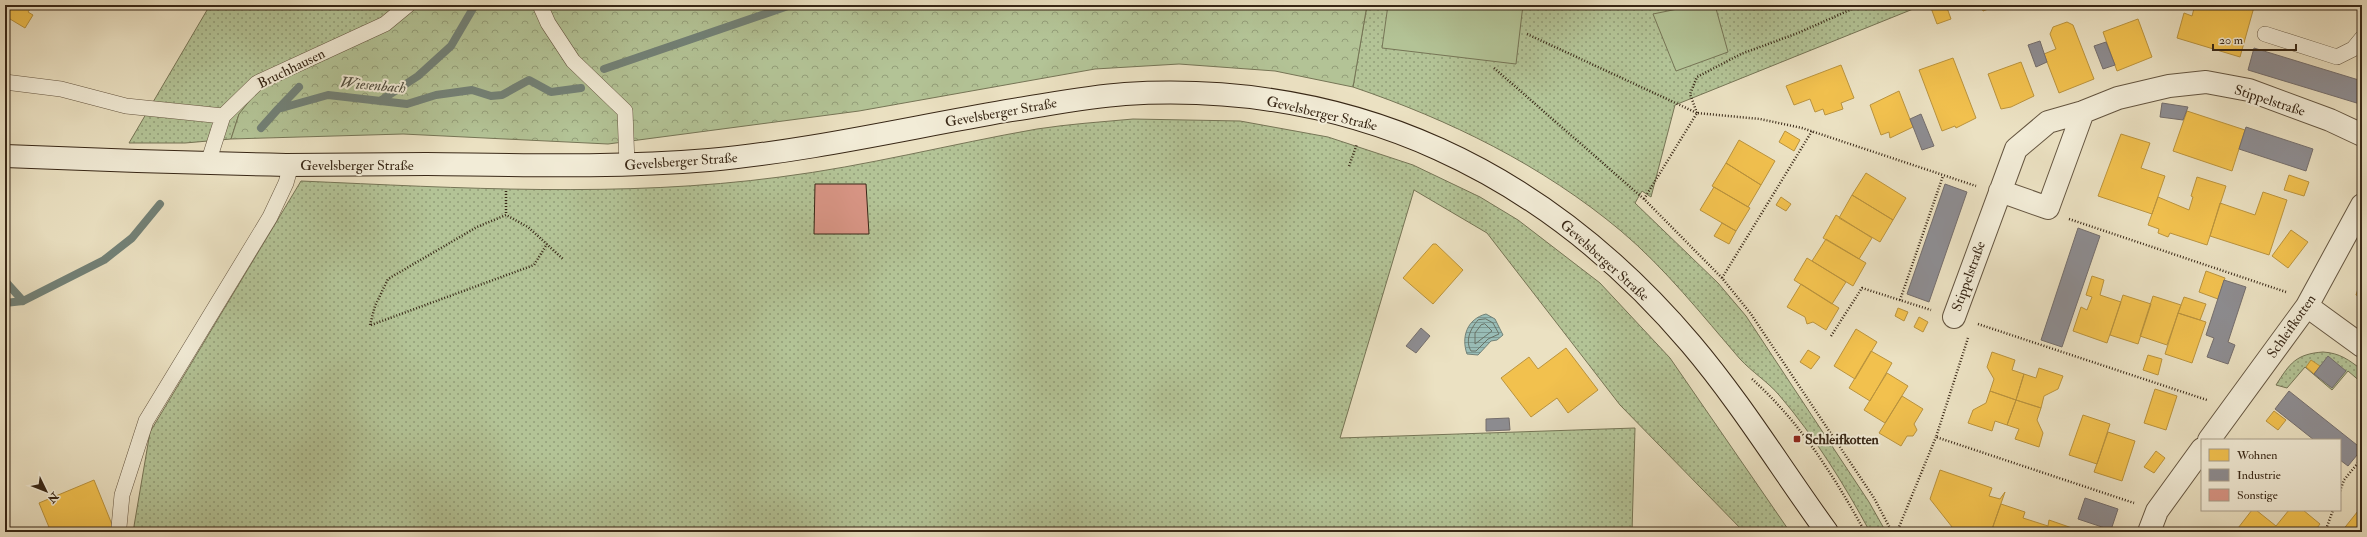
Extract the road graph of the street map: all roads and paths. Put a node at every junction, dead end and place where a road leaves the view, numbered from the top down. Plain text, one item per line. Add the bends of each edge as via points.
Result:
1 (408, 5) edge
2 (540, 5) edge
3 (1862, 5) edge
4 (1527, 34) dead end
5 (2265, 34) dead end
6 (2362, 38) edge
7 (1494, 68) dead end
8 (5, 82) edge
9 (2082, 112) junction
10 (1697, 113) junction
11 (223, 116) junction
12 (1812, 131) junction
13 (2362, 135) edge
14 (1350, 140) dead end
15 (1364, 144) dead end
16 (5, 156) edge
17 (208, 163) junction
18 (628, 164) junction
19 (291, 165) junction
20 (1943, 176) junction
21 (2000, 191) junction
22 (1644, 199) junction
23 (2362, 205) edge
24 (2064, 217) dead end
25 (547, 244) junction
26 (564, 260) dead end
27 (1722, 278) junction
28 (1900, 300) junction
29 (2307, 306) junction
30 (1964, 320) junction
31 (1831, 336) dead end
32 (2362, 346) edge
33 (1748, 374) dead end
34 (2232, 408) junction
35 (1936, 437) junction
36 (2210, 439) edge
37 (2201, 450) edge
38 (2362, 458) edge
39 (2341, 488) edge
40 (2157, 511) junction
41 (2333, 511) edge
42 (120, 526) dead end
43 (1827, 532) edge
44 (1865, 532) edge
45 (1892, 532) edge
46 (1897, 532) edge
47 (2148, 532) edge
48 (2325, 532) edge

1 - 11 lane, Bruchhausen via 385,24 257,83
2 - 18 lane via 548,23 573,61 625,111
3 - 10 path via 1741,54 1698,77 1690,94
4 - 10 path
5 - 6 lane via 2337,57 2353,49
7 - 22 path
8 - 11 lane via 61,89 126,106
9 - 13 main road, Stippelstraße via 2118,98 2169,86 2206,82 2249,90 2330,120
9 - 21 main road, Stippelstraße via 2048,122 2016,149
9 - 21 main road via 2048,208
10 - 12 path via 1760,119
10 - 22 path
11 - 17 lane, Bruchhausen
12 - 20 path
12 - 27 path
14 - 15 path, Gevelsberger Straße
16 - 17 main road, Gevelsberger Straße
17 - 19 main road, Gevelsberger Straße
18 - 19 main road, Gevelsberger Straße
18 - 43 main road, Gevelsberger Straße via 766,154 1046,104 1123,94 1226,94 1275,100 1363,121 1405,135 1482,171 1553,214 1606,257 1642,290 1708,365
19 - 42 lane via 286,183 270,217 146,421 122,495
20 - 21 path
20 - 28 path
21 - 30 main road, Stippelstraße
22 - 27 path
23 - 29 main road, Schleifkotten
24 - 29 path via 2282,290
25 - 25 path via 534,265 370,325 375,306 388,279 477,227 506,215 528,227
25 - 26 path
27 - 45 path via 1751,314 1800,387 1874,498
28 - 30 path, Stippelstraße
28 - 31 path, Stippelstraße via 1862,288
29 - 32 main road
29 - 34 main road, Schleifkotten
30 - 34 path
30 - 35 path
33 - 44 path via 1774,399 1834,477
34 - 36 main road, Schleifkotten
35 - 40 path
35 - 46 path
37 - 40 main road
38 - 39 path via 2344,480
40 - 47 main road
41 - 48 path

